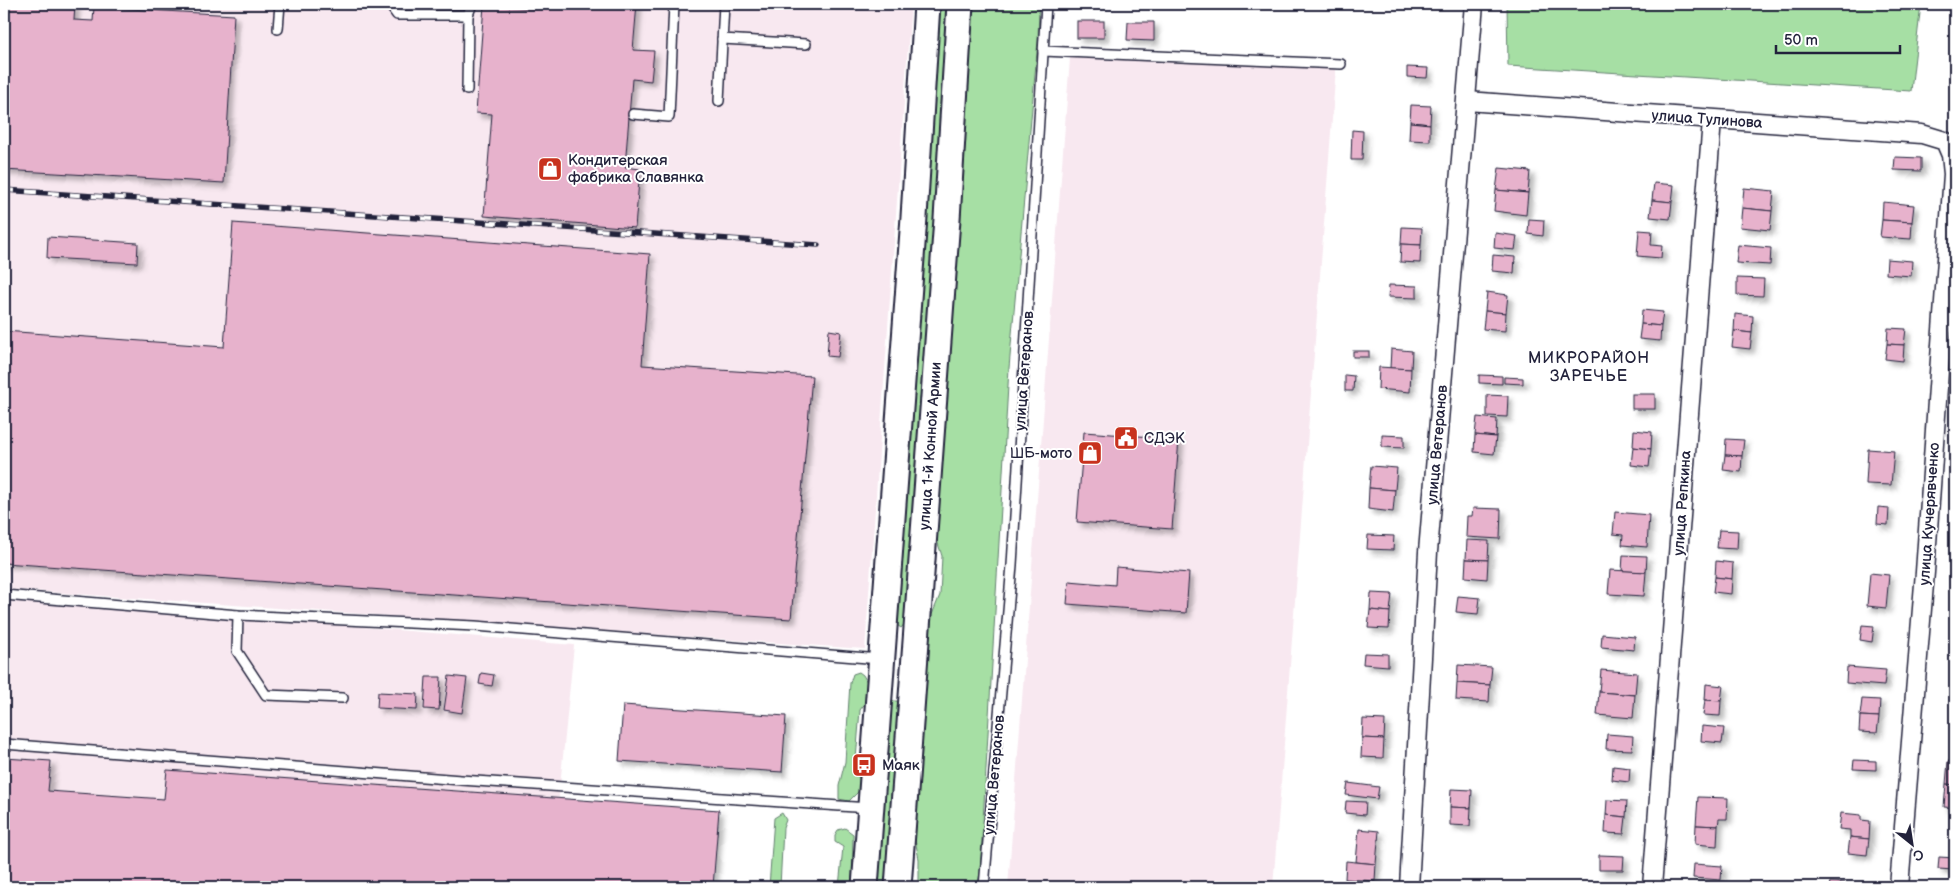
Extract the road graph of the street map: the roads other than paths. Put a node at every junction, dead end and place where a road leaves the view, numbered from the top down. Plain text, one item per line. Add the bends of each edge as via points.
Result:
1 (280, 4) edge
2 (389, 4) edge
3 (472, 4) edge
4 (674, 4) edge
5 (724, 4) edge
6 (927, 4) edge
7 (960, 4) edge
8 (1046, 4) edge
9 (1474, 4) edge
10 (468, 16) junction
11 (278, 29) dead end
12 (722, 39) junction
13 (806, 44) dead end
14 (1043, 51) junction
15 (1342, 64) dead end
16 (467, 90) dead end
17 (719, 101) dead end
18 (1467, 101) junction
19 (633, 114) dead end
20 (1712, 120) junction
21 (1945, 141) joint
22 (4, 595) edge
23 (238, 615) junction
24 (881, 659) junction
25 (914, 662) junction
26 (343, 698) dead end
27 (4, 744) edge
28 (870, 808) junction
29 (865, 887) edge
30 (898, 887) edge
31 (984, 887) edge
32 (1409, 887) edge
33 (1652, 887) edge
34 (1899, 887) edge

1 - 11 lane
2 - 10 lane via 397,15
3 - 10 lane
4 - 19 lane via 669,117
5 - 12 lane
6 - 24 main road
7 - 25 main road, улица 1-й Конной Армии
8 - 14 lane, улица Ветеранов
9 - 18 street, улица Ветеранов
10 - 16 lane
12 - 13 lane
12 - 17 lane
14 - 15 lane
14 - 31 lane, улица Ветеранов via 1012,566
18 - 20 street, улица Тулинова
18 - 32 street, улица Ветеранов via 1428,552
20 - 21 street, улица Тулинова via 1922,134
20 - 33 street, улица Репкина
21 - 34 street, улица Кучерявченко via 1951,155 1953,174
22 - 23 lane
23 - 24 lane via 475,626
23 - 26 lane via 237,651 266,694
24 - 25 main road
24 - 28 main road
25 - 30 main road, улица 1-й Конной Армии
27 - 28 lane
28 - 29 main road

